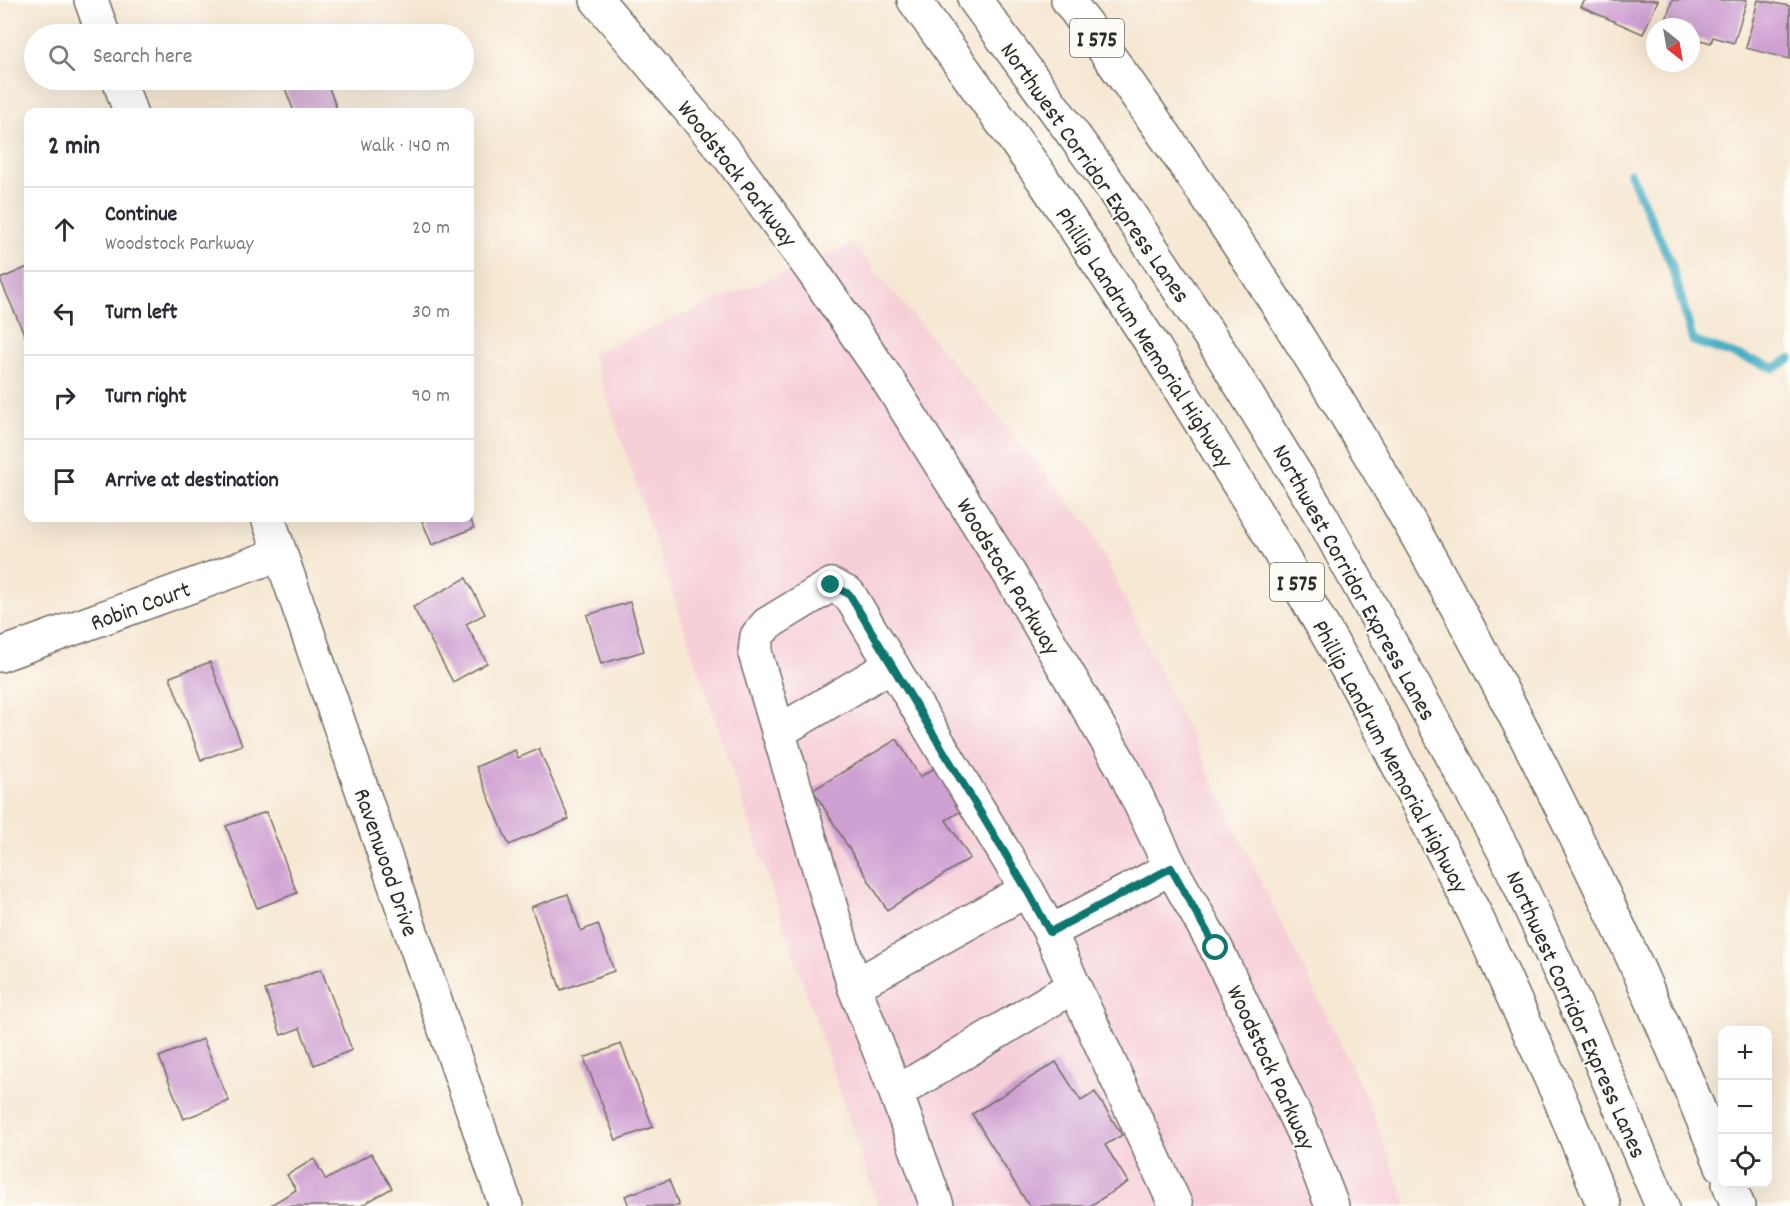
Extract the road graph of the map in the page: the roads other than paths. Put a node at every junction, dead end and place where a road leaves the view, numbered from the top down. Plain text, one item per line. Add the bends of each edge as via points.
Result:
1 (92, 0) edge
2 (597, 0) edge
3 (914, 0) edge
4 (975, 0) edge
5 (1068, 0) edge
6 (100, 24) edge
7 (122, 90) edge
8 (128, 108) edge
9 (269, 522) edge
10 (280, 554) junction
11 (0, 655) edge
12 (891, 665) junction
13 (778, 732) junction
14 (1171, 868) junction
15 (1027, 890) junction
16 (1050, 932) junction
17 (854, 986) junction
18 (1074, 986) junction
19 (896, 1093) junction
20 (1718, 1156) edge
21 (1731, 1188) edge
22 (506, 1206) edge
23 (937, 1206) edge
24 (1176, 1206) edge
25 (1332, 1206) edge
26 (1604, 1206) edge
27 (1662, 1206) edge
28 (1738, 1206) edge

1 - 6 main road
2 - 14 main road, Woodstock Parkway via 731,159 887,379 1071,677 1124,770
3 - 26 main road, Phillip Landrum Memorial Highway / I 575 via 1042,178 1155,347 1359,689 1474,912 1558,1094
4 - 27 main road, Northwest Corridor Express Lanes via 1110,185 1219,350 1322,517 1504,851 1588,1032
5 - 20 main road, I 575 via 1239,243 1371,456 1504,694 1594,873 1679,1059
7 - 8 main road
9 - 10 main road, Ravenwood Drive
10 - 11 main road, Robin Court
10 - 22 main road, Ravenwood Drive
12 - 13 main road
12 - 13 main road via 849,594 831,585 767,624 757,636 755,652
12 - 15 main road
13 - 17 main road
14 - 16 main road
14 - 25 main road, Woodstock Parkway via 1260,1039
15 - 16 main road
15 - 17 main road
16 - 18 main road
17 - 19 main road
18 - 19 main road
18 - 24 main road
19 - 23 main road
21 - 28 main road

